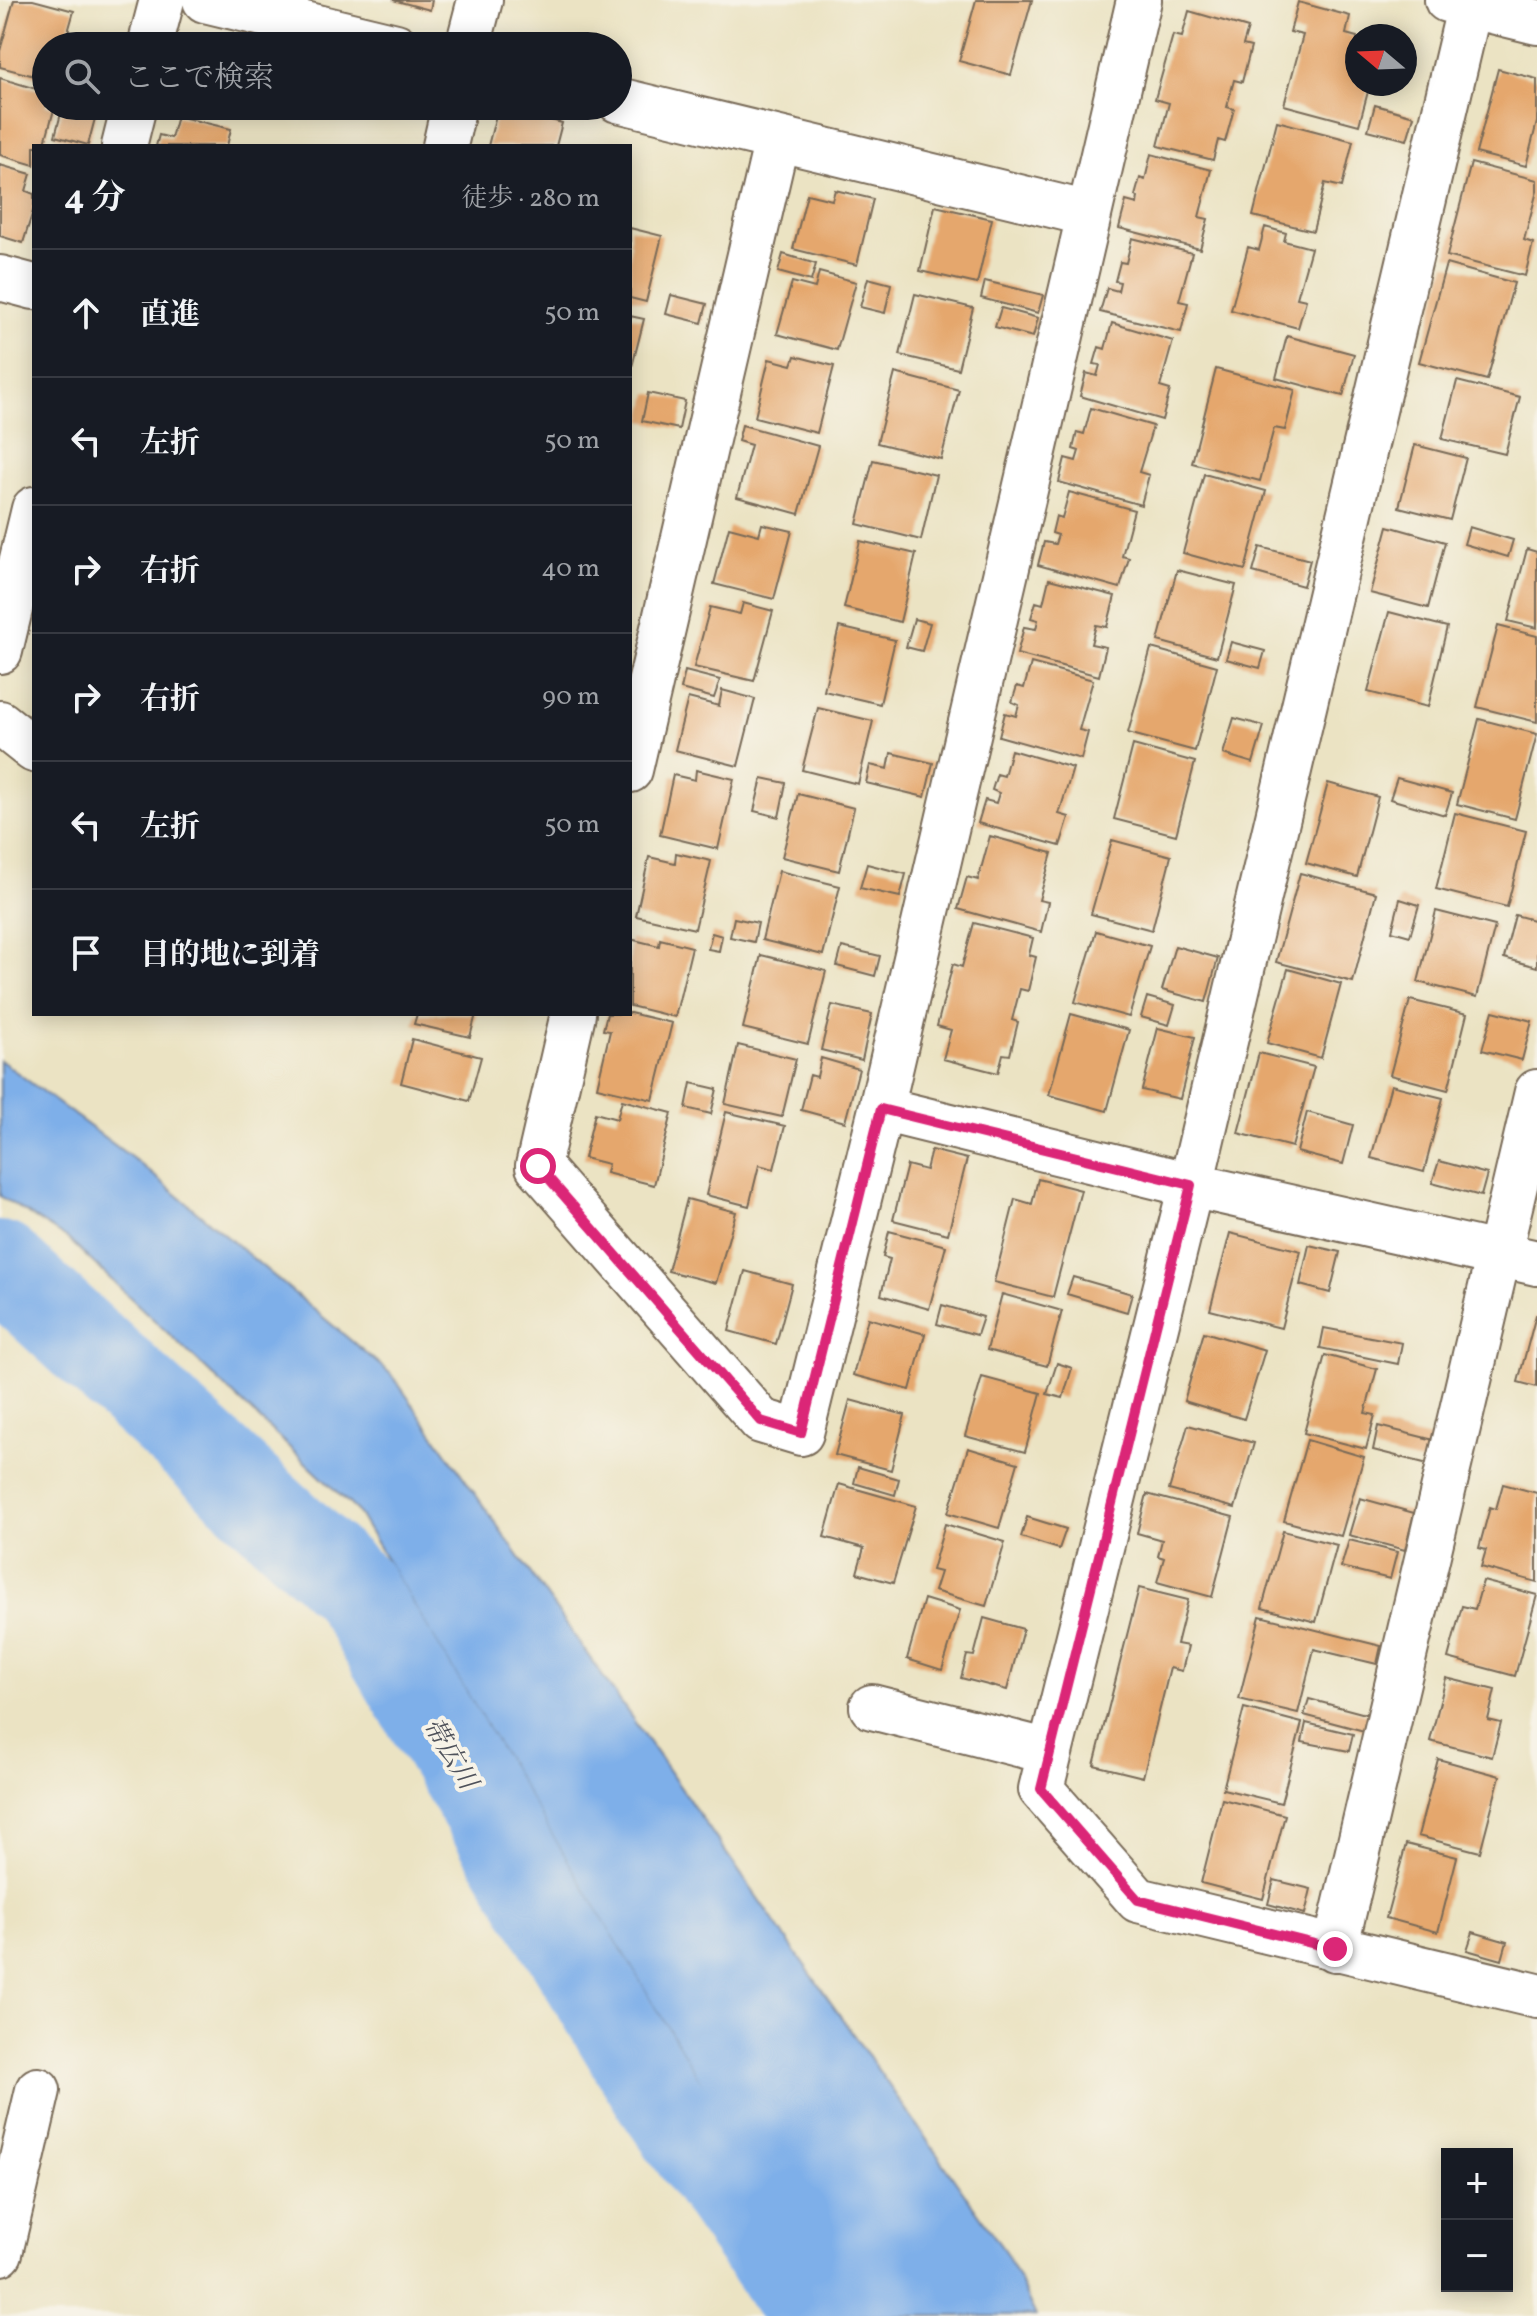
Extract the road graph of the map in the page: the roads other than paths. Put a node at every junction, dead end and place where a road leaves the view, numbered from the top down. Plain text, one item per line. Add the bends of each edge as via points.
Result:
1 (162, 0) edge
2 (205, 0) edge
3 (480, 0) edge
4 (1139, 0) edge
5 (1462, 2) edge
6 (1537, 22) edge
7 (154, 32) edge
8 (338, 32) edge
9 (472, 32) edge
10 (632, 103) edge
11 (130, 120) edge
12 (451, 120) edge
13 (777, 139) junction
14 (124, 144) edge
15 (445, 144) edge
16 (1089, 214) junction
17 (0, 278) edge
18 (32, 286) edge
19 (32, 517) edge
20 (0, 651) edge
21 (0, 723) edge
22 (32, 748) edge
23 (632, 761) edge
24 (573, 1016) edge
25 (1537, 1092) edge
26 (881, 1109) junction
27 (1191, 1185) junction
28 (1517, 1258) edge
29 (872, 1707) dead end
30 (1050, 1752) junction
31 (1335, 1949) junction
32 (1537, 1996) edge
33 (38, 2090) dead end
34 (0, 2253) edge

1 - 7 street
2 - 8 street
3 - 9 street
4 - 16 street
5 - 6 street
5 - 27 street
10 - 13 street
11 - 14 street
12 - 15 street
13 - 16 street
13 - 23 street
16 - 26 street
17 - 18 street
19 - 20 street
21 - 22 street
24 - 26 street via 538,1166 761,1421 801,1433
25 - 28 street
26 - 27 street
27 - 28 street
27 - 30 street
28 - 31 street
29 - 30 street
30 - 31 street via 1041,1789 1138,1900
31 - 32 street
33 - 34 street

